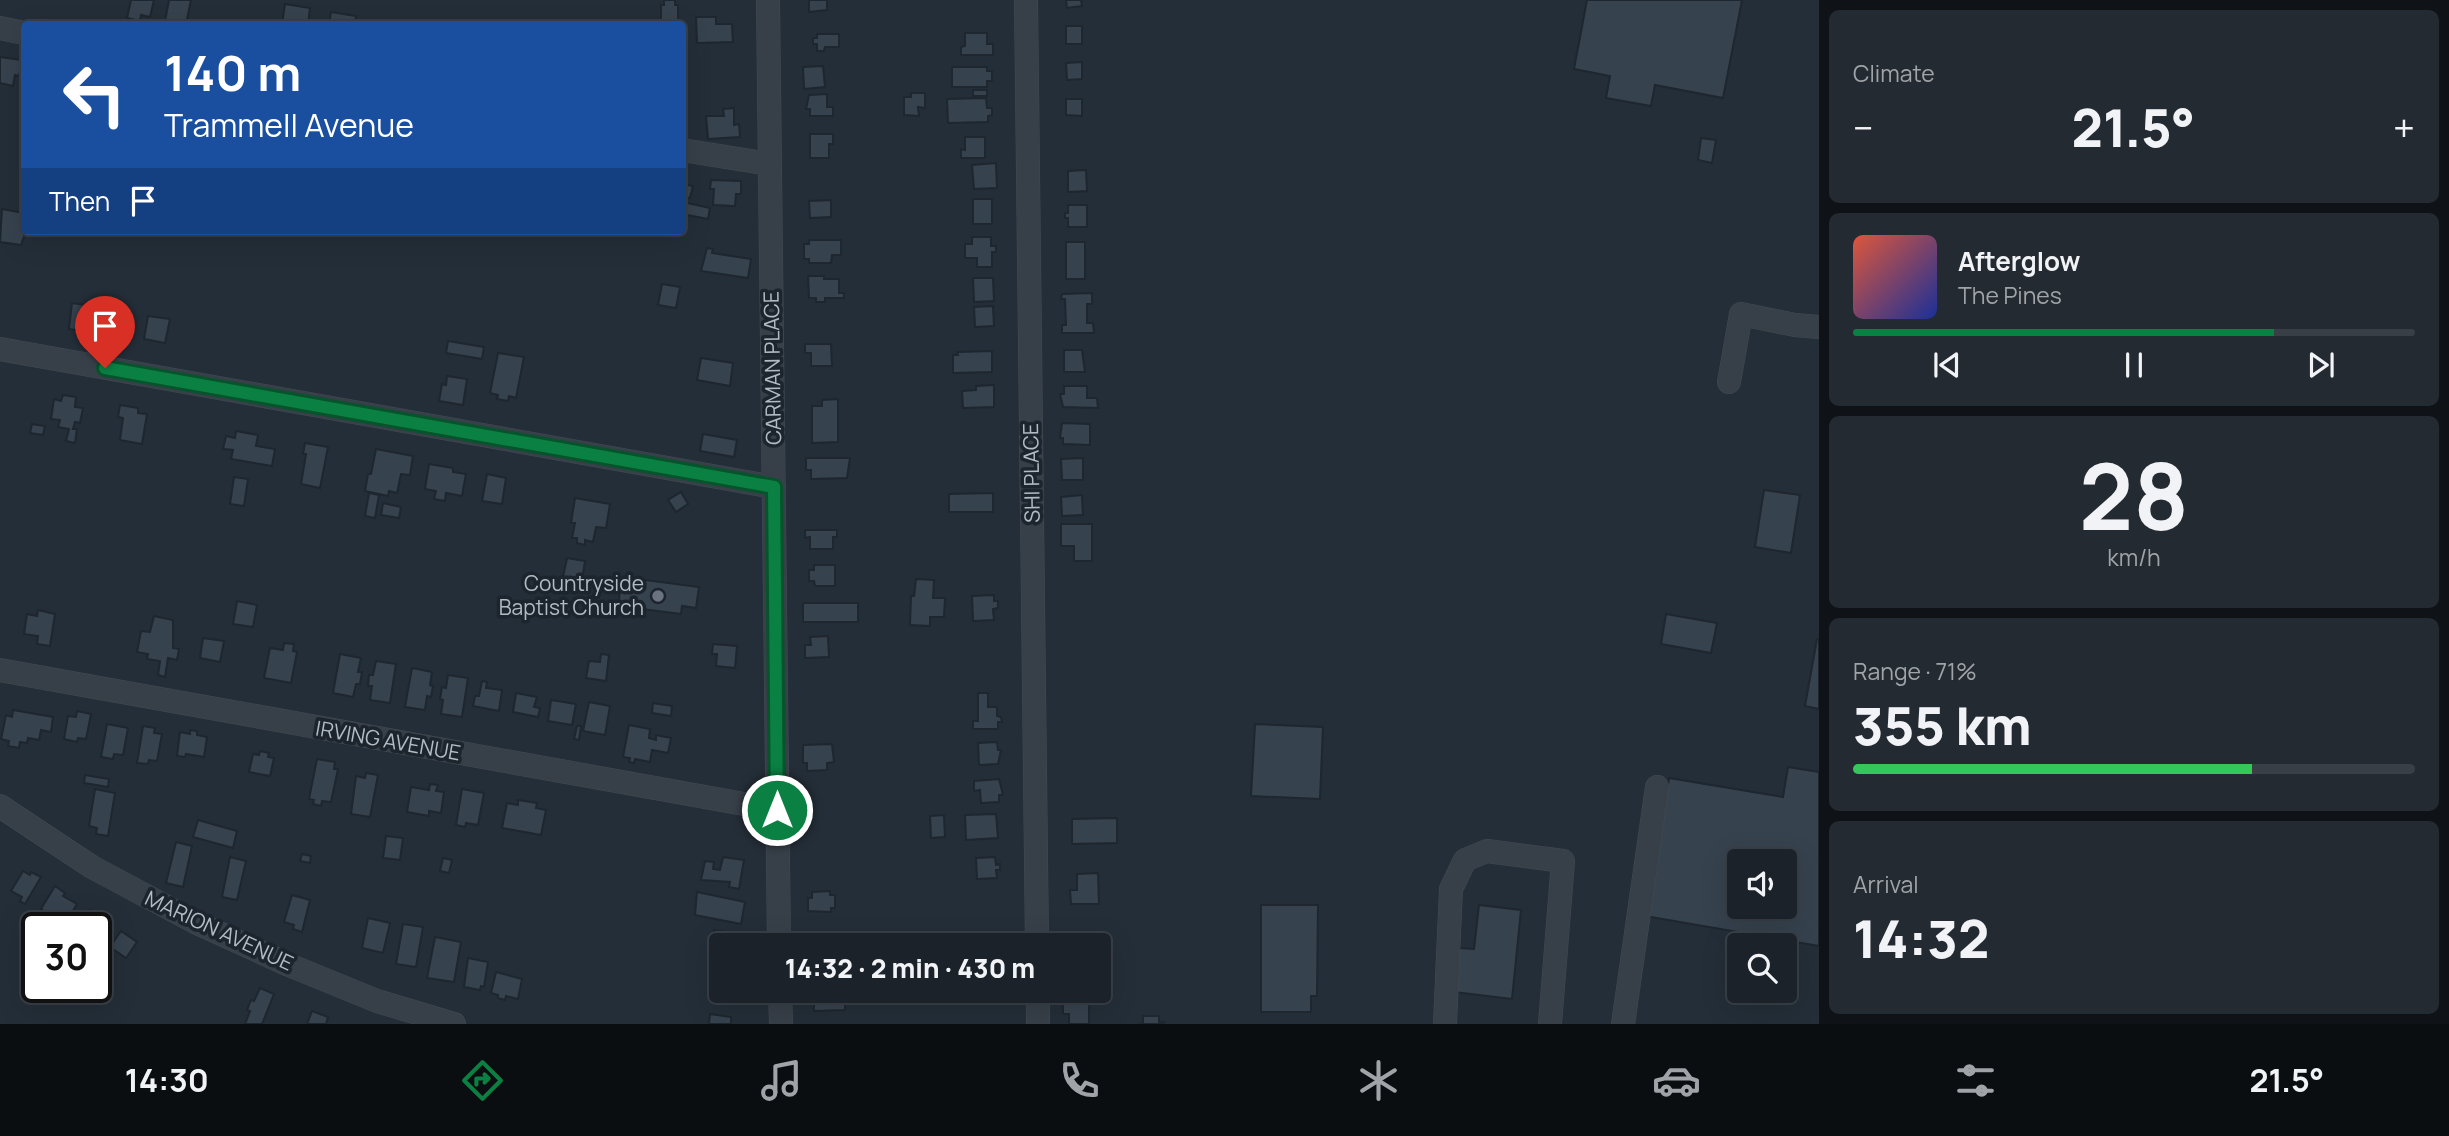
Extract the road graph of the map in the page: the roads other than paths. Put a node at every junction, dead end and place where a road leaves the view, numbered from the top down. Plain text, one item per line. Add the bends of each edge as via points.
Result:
1 (768, 0) edge
2 (1026, 0) edge
3 (0, 28) edge
4 (21, 32) edge
5 (686, 151) edge
6 (771, 164) junction
7 (1819, 327) edge
8 (0, 349) edge
9 (1729, 382) dead end
10 (774, 487) junction
11 (0, 670) edge
12 (1657, 787) dead end
13 (0, 806) edge
14 (777, 810) junction
15 (779, 933) edge
16 (1037, 933) edge
17 (780, 1003) edge
18 (1038, 1003) edge
19 (454, 1024) edge
20 (781, 1024) edge
21 (1038, 1024) edge
22 (1445, 1024) edge
23 (1550, 1024) edge
24 (1623, 1024) edge

1 - 6 street, CARMAN PLACE
2 - 16 street, SHI PLACE
3 - 4 street
5 - 6 street
6 - 10 street, CARMAN PLACE
7 - 9 street via 1741,314
8 - 10 street
10 - 14 street, CARMAN PLACE
11 - 14 street, IRVING AVENUE
12 - 24 street
13 - 19 street, MARION AVENUE via 92,867 195,922 376,1001
14 - 15 street, CARMAN PLACE
17 - 20 street
18 - 21 street
22 - 23 street via 1451,889 1465,860 1487,851 1563,861

